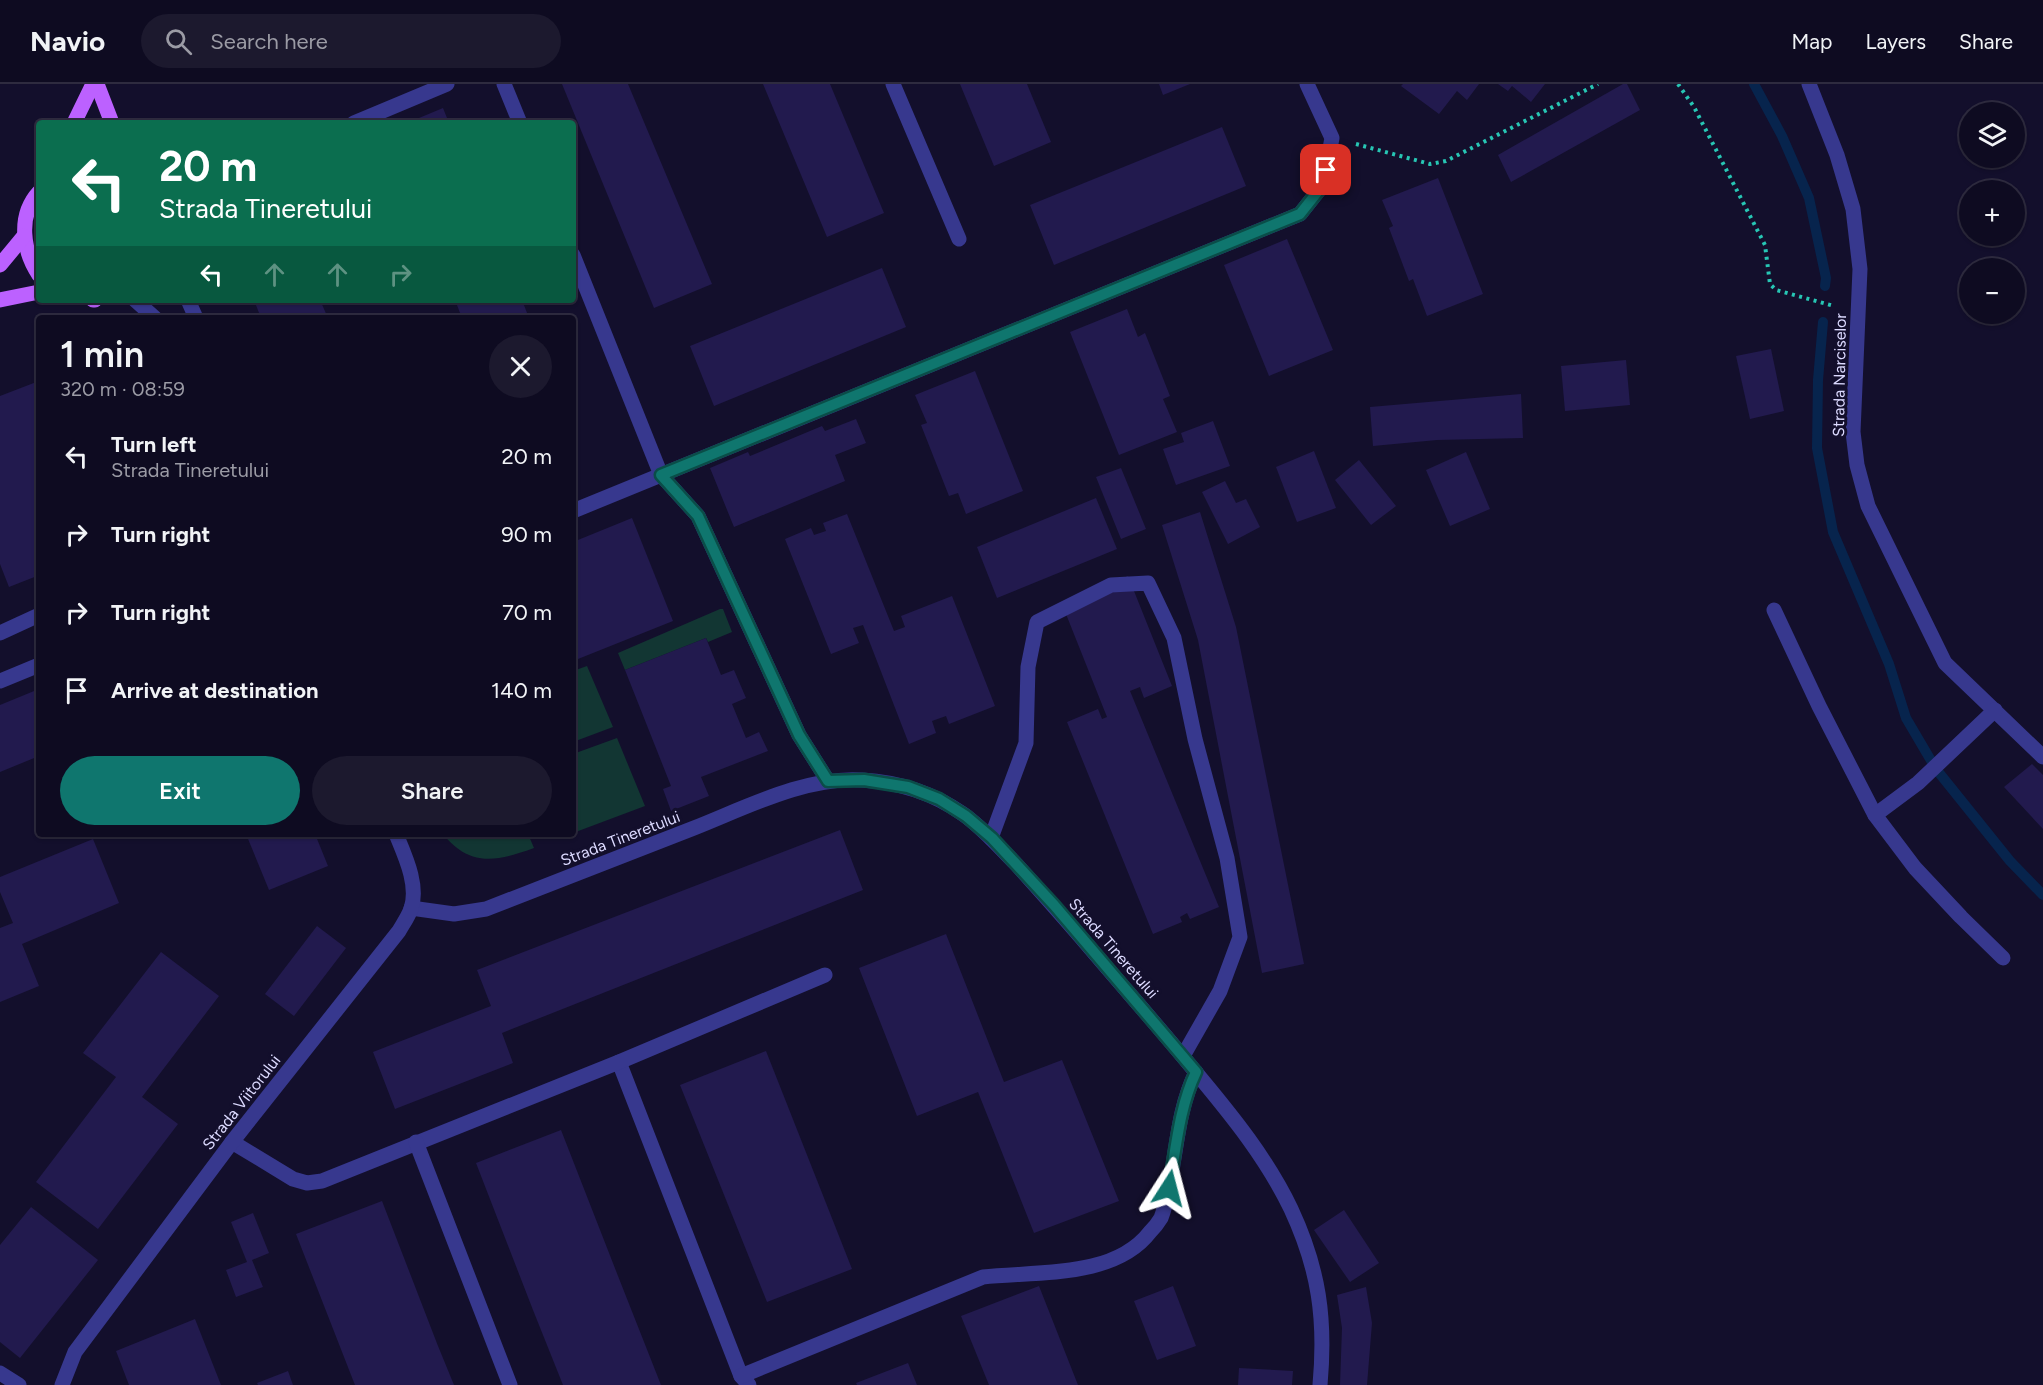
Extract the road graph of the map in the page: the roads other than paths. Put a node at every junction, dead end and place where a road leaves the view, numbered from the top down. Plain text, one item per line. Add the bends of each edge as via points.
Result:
1 (95, 84) edge
2 (447, 84) edge
3 (504, 84) edge
4 (892, 84) edge
5 (1307, 84) edge
6 (1809, 84) edge
7 (76, 120) edge
8 (111, 120) edge
9 (361, 120) edge
10 (519, 120) edge
11 (36, 197) edge
12 (24, 236) junction
13 (959, 239) dead end
14 (576, 262) edge
15 (0, 265) edge
16 (36, 270) edge
17 (36, 293) edge
18 (0, 300) edge
19 (138, 303) edge
20 (152, 315) edge
21 (661, 475) junction
22 (576, 510) edge
23 (1774, 610) dead end
24 (36, 616) edge
25 (0, 633) edge
26 (36, 666) edge
27 (0, 681) edge
28 (1995, 710) junction
29 (2043, 757) edge
30 (828, 781) junction
31 (1875, 815) junction
32 (397, 837) edge
33 (992, 838) junction
34 (411, 908) junction
35 (2003, 958) dead end
36 (825, 975) dead end
37 (1183, 1056) junction
38 (619, 1062) junction
39 (1196, 1072) junction
40 (232, 1142) junction
41 (416, 1142) junction
42 (0, 1372) edge
43 (745, 1380) edge
44 (19, 1385) edge
45 (62, 1385) edge
46 (510, 1385) edge
47 (1320, 1385) edge

1 - 7 main road
1 - 8 main road
2 - 9 street
3 - 10 street
4 - 13 street
5 - 21 street via 1332,138 1323,185 1300,214
6 - 28 street, Strada Narciselor via 1838,155 1853,209 1860,269 1853,432 1868,506 1945,663
11 - 12 main road via 26,215
12 - 15 main road
12 - 16 main road
14 - 21 street
17 - 18 main road
19 - 20 street
21 - 22 street
21 - 30 street via 698,516 799,735
23 - 31 street
24 - 25 street
26 - 27 street
28 - 29 street, Strada Narciselor
28 - 31 street via 1923,779
30 - 33 street, Strada Tineretului via 864,780 908,787 939,799
30 - 34 street, Strada Tineretului via 775,797 486,909 454,914
31 - 35 street via 1915,868
32 - 34 street, Strada Viitorului via 412,884
33 - 37 street, Strada Tineretului
33 - 37 street via 1026,743 1028,666 1037,622 1111,585 1148,583 1174,638 1195,739 1227,858 1240,937 1220,990
34 - 40 street, Strada Viitorului via 399,931
36 - 38 street
37 - 39 street, Strada Tineretului
38 - 41 street
38 - 43 street
39 - 43 street via 1181,1111 1160,1219 1144,1240 1120,1256 1086,1268 983,1277
39 - 47 street, Strada Tineretului via 1245,1133 1292,1211 1320,1299 1324,1346
40 - 41 street via 293,1179 307,1183 322,1181
40 - 45 street, Strada Viitorului via 75,1352
41 - 46 street
42 - 44 street

